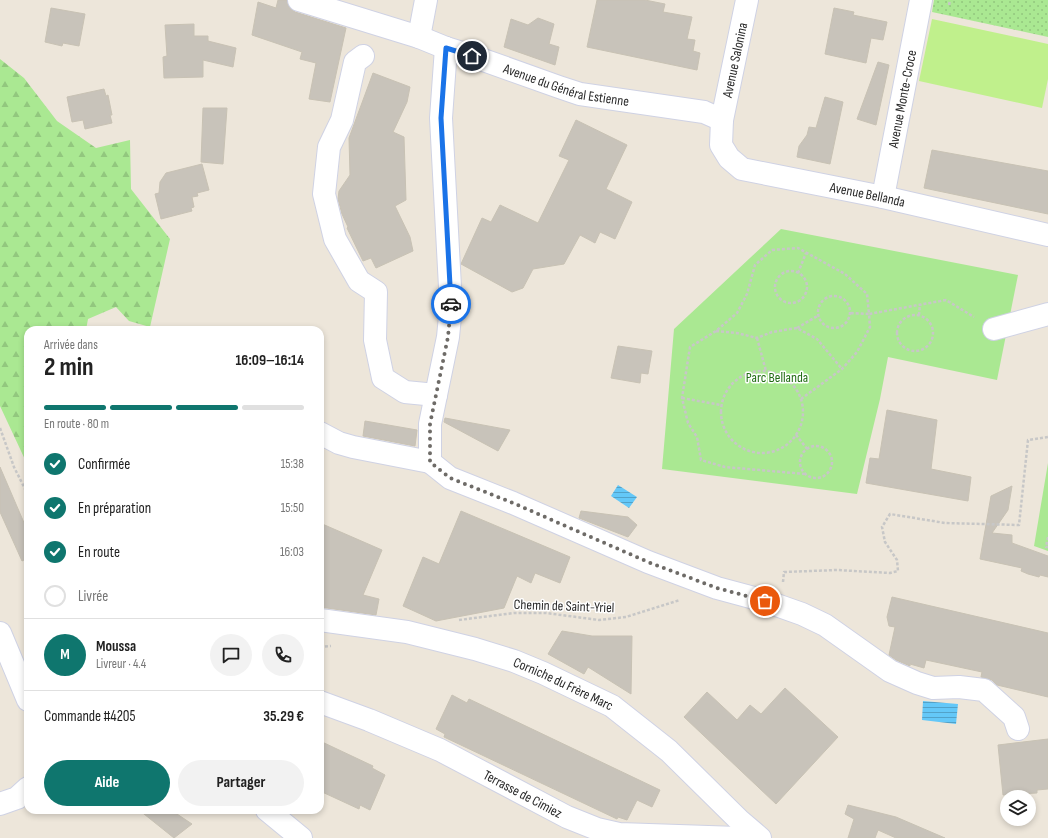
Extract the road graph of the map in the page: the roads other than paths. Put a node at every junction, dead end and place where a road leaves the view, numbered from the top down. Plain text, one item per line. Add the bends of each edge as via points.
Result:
1 (300, 0) edge
2 (426, 0) edge
3 (748, 0) edge
4 (922, 0) edge
5 (419, 37) junction
6 (446, 48) junction
7 (363, 56) dead end
8 (722, 120) junction
9 (883, 197) junction
10 (1048, 235) edge
11 (1048, 314) edge
12 (994, 329) road end
13 (436, 395) junction
14 (324, 435) edge
15 (430, 462) junction
16 (324, 621) edge
17 (0, 633) edge
18 (24, 690) edge
19 (324, 703) edge
20 (1018, 730) dead end
21 (24, 792) edge
22 (0, 804) edge
23 (272, 814) edge
24 (301, 838) edge
25 (738, 838) edge
26 (760, 838) edge

1 - 5 street, Avenue du Général Estienne
2 - 5 street
3 - 8 street, Avenue Salonina
4 - 9 street, Avenue Monte-Croce
5 - 6 street, Avenue du Général Estienne
6 - 8 street, Avenue du Général Estienne via 580,94 704,112
6 - 13 street via 441,118 452,306
7 - 13 street via 355,62 342,120 329,147 324,194 335,239 360,281 376,292 376,340 383,378 405,392
8 - 9 street, Avenue Bellanda via 721,145 729,158 742,168
9 - 10 street, Avenue Bellanda
11 - 12 street
13 - 15 street via 430,424
14 - 15 street via 353,447
15 - 20 street via 450,478 648,562 717,588 802,614 824,625 890,671 917,683 933,688 984,690 1014,717
16 - 26 street, Corniche du Frère Marc via 407,632 482,651 543,673 612,706 669,750
17 - 18 street
19 - 25 street, Terrasse de Cimiez via 440,750 567,817 597,829 619,834
21 - 22 street via 17,798
23 - 24 street

